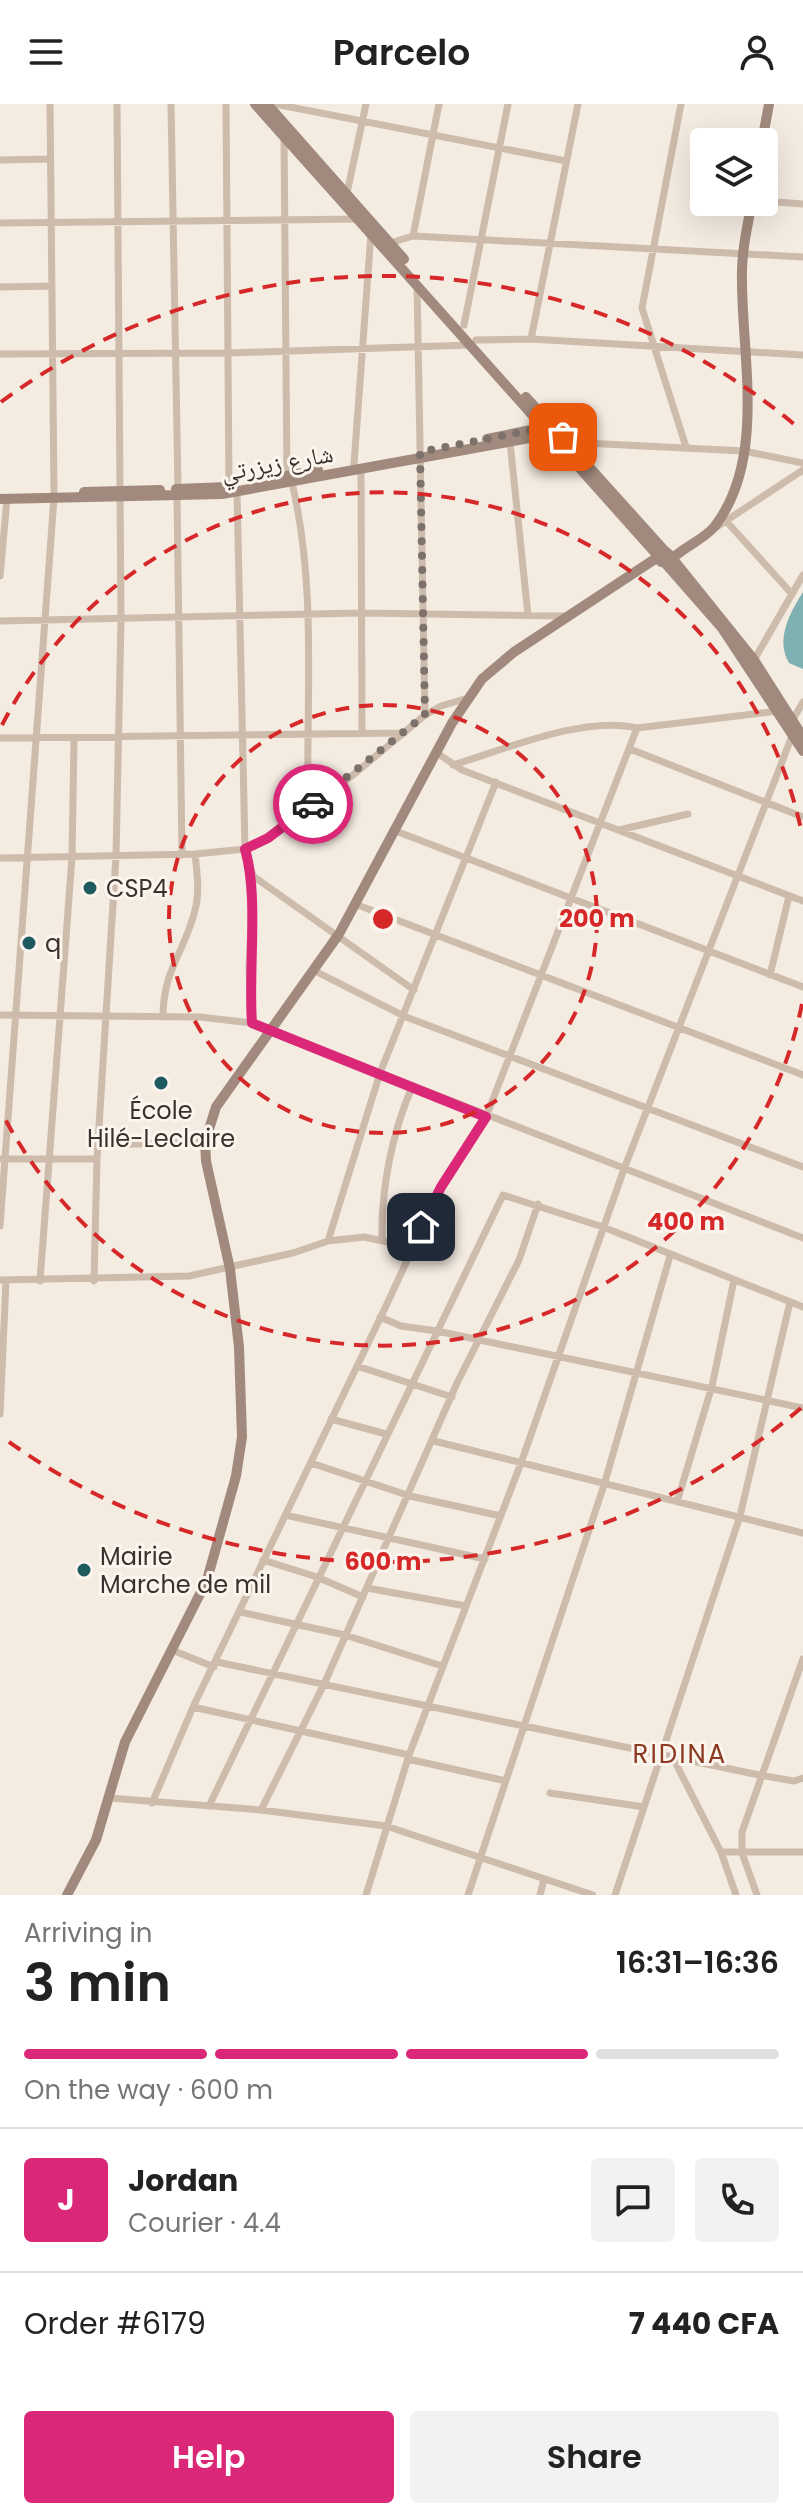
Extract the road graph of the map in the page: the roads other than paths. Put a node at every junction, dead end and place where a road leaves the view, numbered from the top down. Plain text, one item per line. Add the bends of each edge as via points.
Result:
1 (50, 104) edge
2 (117, 104) edge
3 (171, 104) edge
4 (226, 104) edge
5 (255, 104) edge
6 (267, 104) edge
7 (275, 104) edge
8 (366, 104) edge
9 (439, 104) edge
10 (508, 104) edge
11 (578, 104) edge
12 (681, 104) edge
13 (769, 104) edge
14 (293, 106) edge
15 (363, 120) junction
16 (765, 128) edge
17 (434, 134) junction
18 (284, 135) junction
19 (499, 147) junction
20 (49, 159) junction
21 (0, 160) edge
22 (566, 161) junction
23 (347, 193) junction
24 (778, 202) edge
25 (803, 204) edge
26 (750, 216) edge
27 (358, 219) junction
28 (285, 220) junction
29 (51, 222) junction
30 (227, 222) junction
31 (0, 223) edge
32 (172, 223) junction
33 (120, 224) junction
34 (371, 233) junction
35 (413, 236) junction
36 (480, 241) junction
37 (390, 243) junction
38 (549, 245) junction
39 (653, 251) junction
40 (743, 254) junction
41 (803, 257) edge
42 (417, 283) junction
43 (51, 286) junction
44 (0, 287) edge
45 (464, 325) junction
46 (531, 339) junction
47 (474, 342) junction
48 (418, 348) junction
49 (656, 348) junction
50 (362, 350) junction
51 (121, 352) junction
52 (285, 352) junction
53 (175, 353) junction
54 (229, 353) junction
55 (0, 354) edge
56 (52, 354) junction
57 (745, 355) junction
58 (803, 355) edge
59 (555, 434) junction
60 (510, 442) junction
61 (686, 447) junction
62 (744, 451) junction
63 (420, 455) junction
64 (803, 463) edge
65 (358, 466) junction
66 (803, 470) edge
67 (289, 479) junction
68 (233, 489) junction
69 (178, 493) junction
70 (121, 494) junction
71 (54, 496) junction
72 (2, 498) edge
73 (727, 522) junction
74 (713, 528) junction
75 (665, 557) junction
76 (803, 575) edge
77 (0, 576) edge
78 (792, 594) junction
79 (361, 613) junction
80 (424, 613) junction
81 (307, 614) junction
82 (241, 615) junction
83 (528, 615) junction
84 (568, 616) junction
85 (178, 618) junction
86 (121, 619) junction
87 (45, 620) junction
88 (0, 621) edge
89 (754, 660) junction
90 (468, 698) junction
91 (803, 702) edge
92 (778, 711) junction
93 (425, 715) junction
94 (792, 721) junction
95 (637, 728) junction
96 (362, 732) junction
97 (307, 733) junction
98 (403, 733) junction
99 (243, 734) junction
100 (179, 736) junction
101 (798, 736) edge
102 (116, 737) junction
103 (0, 738) edge
104 (35, 739) junction
105 (74, 739) junction
106 (630, 749) junction
107 (803, 751) edge
108 (437, 753) junction
109 (453, 765) junction
110 (496, 782) junction
111 (765, 800) junction
112 (308, 807) junction
113 (688, 814) dead end
114 (803, 817) edge
115 (602, 824) junction
116 (393, 830) junction
117 (617, 831) junction
118 (245, 849) junction
119 (195, 854) junction
120 (182, 855) junction
121 (116, 856) junction
122 (0, 858) edge
123 (27, 858) junction
124 (72, 858) junction
125 (464, 859) junction
126 (736, 875) junction
127 (253, 876) junction
128 (789, 896) junction
129 (571, 900) junction
130 (803, 901) edge
131 (355, 904) junction
132 (436, 933) junction
133 (339, 934) junction
134 (708, 952) junction
135 (315, 971) junction
136 (542, 974) junction
137 (770, 975) junction
138 (803, 987) edge
139 (414, 990) junction
140 (16, 1014) junction
141 (0, 1015) edge
142 (61, 1015) junction
143 (108, 1015) junction
144 (163, 1017) junction
145 (406, 1017) junction
146 (252, 1023) junction
147 (679, 1028) junction
148 (270, 1031) junction
149 (512, 1056) junction
150 (380, 1073) junction
151 (803, 1075) edge
152 (412, 1087) junction
153 (647, 1110) junction
154 (486, 1117) junction
155 (205, 1142) junction
156 (99, 1145) junction
157 (50, 1159) junction
158 (97, 1159) junction
159 (2, 1160) edge
160 (803, 1167) edge
161 (624, 1169) junction
162 (538, 1204) junction
163 (0, 1226) edge
164 (603, 1227) junction
165 (803, 1238) edge
166 (382, 1239) junction
167 (328, 1241) junction
168 (411, 1247) junction
169 (670, 1256) junction
170 (230, 1269) junction
171 (734, 1280) junction
172 (3, 1281) edge
173 (40, 1281) junction
174 (94, 1281) junction
175 (790, 1302) junction
176 (803, 1307) edge
177 (380, 1317) junction
178 (437, 1331) junction
179 (479, 1341) junction
180 (557, 1357) junction
181 (357, 1366) junction
182 (636, 1371) junction
183 (411, 1385) junction
184 (712, 1386) junction
185 (452, 1397) junction
186 (768, 1398) junction
187 (2, 1401) edge
188 (803, 1408) edge
189 (0, 1414) edge
190 (331, 1419) junction
191 (386, 1434) junction
192 (434, 1441) junction
193 (311, 1463) junction
194 (521, 1463) junction
195 (364, 1481) junction
196 (604, 1485) junction
197 (410, 1496) junction
198 (677, 1502) junction
199 (285, 1515) junction
200 (501, 1516) junction
201 (740, 1516) junction
202 (340, 1530) junction
203 (803, 1533) edge
204 (390, 1540) junction
205 (485, 1559) junction
206 (263, 1560) junction
207 (317, 1577) junction
208 (367, 1588) junction
209 (363, 1597) junction
210 (466, 1606) junction
211 (240, 1612) junction
212 (295, 1624) junction
213 (345, 1635) junction
214 (172, 1650) junction
215 (803, 1659) edge
216 (216, 1664) junction
217 (442, 1666) junction
218 (271, 1671) junction
219 (325, 1682) junction
220 (427, 1706) junction
221 (193, 1707) junction
222 (248, 1721) junction
223 (523, 1728) junction
224 (301, 1733) junction
225 (661, 1752) junction
226 (408, 1757) junction
227 (673, 1758) junction
228 (759, 1775) junction
229 (803, 1778) edge
230 (506, 1781) junction
231 (550, 1793) dead end
232 (109, 1798) junction
233 (152, 1803) junction
234 (209, 1806) junction
235 (644, 1807) junction
236 (261, 1810) junction
237 (386, 1826) junction
238 (721, 1852) junction
239 (803, 1852) edge
240 (742, 1853) junction
241 (482, 1857) junction
242 (544, 1879) junction
243 (67, 1895) edge
244 (366, 1895) edge
245 (468, 1895) edge
246 (540, 1895) edge
247 (593, 1895) edge
248 (615, 1895) edge
249 (736, 1895) edge
250 (757, 1895) edge

1 - 20 street
2 - 33 street
3 - 32 street
4 - 30 street
5 - 18 street
6 - 23 street
7 - 14 street
8 - 15 street
9 - 17 street
10 - 19 street
11 - 22 street
12 - 39 street
13 - 16 street
14 - 15 street
15 - 17 street
15 - 23 street
17 - 19 street
17 - 35 street
18 - 27 street
18 - 28 street
19 - 22 street
19 - 36 street
20 - 21 street
20 - 29 street
22 - 38 street
23 - 37 street
24 - 25 street
26 - 40 street
27 - 28 street
27 - 34 street
28 - 30 street
28 - 52 street
29 - 31 street
29 - 33 street
29 - 43 street
30 - 32 street
30 - 54 street
32 - 33 street
32 - 53 street
33 - 51 street
34 - 42 street
34 - 50 street
35 - 36 street
35 - 37 street
36 - 38 street
36 - 45 street
37 - 45 street
38 - 39 street
38 - 46 street
39 - 40 street
39 - 49 street via 642,308
40 - 41 street
40 - 57 street
42 - 47 street
42 - 48 street
43 - 44 street
43 - 56 street
45 - 47 street
46 - 47 street
46 - 49 street
47 - 48 street
47 - 59 street
48 - 50 street
48 - 63 street
49 - 57 street
49 - 61 street
50 - 52 street
50 - 65 street
51 - 53 street
51 - 56 street
51 - 70 street
52 - 54 street
52 - 67 street
53 - 54 street
53 - 69 street
54 - 68 street
55 - 56 street
56 - 71 street
57 - 58 street
57 - 62 street
59 - 60 street, شارع زيزرتي
59 - 61 street
59 - 63 street, شارع زيزرتي
59 - 75 street
60 - 63 street, شارع زيزرتي
60 - 83 street
61 - 62 street
62 - 64 street
62 - 74 street via 734,494
63 - 65 street, شارع زيزرتي
63 - 80 street
65 - 67 street, شارع زيزرتي
65 - 79 street
66 - 73 street
67 - 68 street, شارع زيزرتي
67 - 81 street via 301,534
68 - 69 street, شارع زيزرتي
68 - 82 street
69 - 70 street, شارع زيزرتي
69 - 85 street
70 - 71 street, شارع زيزرتي
70 - 86 street
71 - 72 street, شارع زيزرتي
71 - 87 street
72 - 77 street
73 - 74 street
73 - 78 street
74 - 75 street
75 - 84 street
75 - 89 street
75 - 92 street
76 - 78 street
78 - 89 street
79 - 80 street
79 - 81 street
79 - 96 street
80 - 83 street
80 - 93 street
81 - 82 street
81 - 97 street
82 - 85 street
82 - 99 street
83 - 84 street
84 - 90 street via 495,666
85 - 86 street
85 - 100 street
86 - 87 street
86 - 102 street
87 - 88 street
87 - 104 street
89 - 94 street
90 - 93 street
90 - 108 street
91 - 94 street
92 - 95 street
92 - 101 street
93 - 98 street
94 - 101 street
95 - 106 street
95 - 109 street via 584,728
96 - 97 street
96 - 98 street
97 - 99 street
97 - 112 street
98 - 112 street
99 - 100 street
99 - 118 street
100 - 102 street
100 - 120 street
101 - 107 street
101 - 111 street
102 - 105 street
102 - 121 street
103 - 104 street
104 - 105 street
104 - 123 street
105 - 124 street
106 - 111 street
106 - 115 street
108 - 109 street
108 - 116 street
109 - 110 street
110 - 115 street
110 - 125 street
111 - 114 street
111 - 126 street
112 - 118 street
113 - 117 street
115 - 117 street
115 - 129 street
116 - 125 street
116 - 131 street
117 - 126 street
118 - 119 street
118 - 127 street
119 - 120 street
119 - 144 street via 198,899 166,981
120 - 121 street
121 - 124 street
121 - 143 street
122 - 123 street
123 - 124 street
123 - 140 street
124 - 142 street
125 - 129 street
125 - 132 street
126 - 128 street
126 - 134 street
127 - 133 street
127 - 146 street
128 - 130 street
128 - 137 street
129 - 134 street
129 - 136 street
131 - 132 street
131 - 133 street
132 - 136 street
132 - 139 street
133 - 135 street
133 - 139 street
134 - 137 street
134 - 147 street
135 - 145 street
135 - 148 street
136 - 147 street
136 - 149 street
137 - 138 street
139 - 145 street
140 - 141 street
140 - 142 street
140 - 159 street
142 - 143 street
142 - 157 street
143 - 144 street
143 - 156 street
144 - 146 street
145 - 149 street
145 - 150 street
146 - 148 street
147 - 151 street
147 - 153 street
148 - 150 street
148 - 155 street via 224,1092
149 - 153 street
149 - 154 street
150 - 152 street
150 - 167 street
152 - 154 street
152 - 166 street via 388,1173
153 - 160 street
153 - 161 street
154 - 161 street
154 - 168 street
155 - 156 street
155 - 170 street
156 - 158 street
157 - 158 street
157 - 159 street
157 - 173 street
158 - 174 street
159 - 163 street
161 - 164 street
161 - 165 street
162 - 164 street
162 - 178 street via 508,1194 499,1199
162 - 179 street via 519,1260
164 - 169 street
164 - 180 street
166 - 167 street
166 - 168 street
167 - 170 street
168 - 177 street
169 - 171 street
169 - 182 street
170 - 174 street
170 - 214 street via 241,1387 238,1465 213,1563
171 - 175 street
171 - 184 street
172 - 173 street
172 - 187 street
173 - 174 street
175 - 176 street
175 - 186 street
177 - 178 street
177 - 181 street
178 - 179 street
178 - 183 street
179 - 180 street
179 - 185 street
180 - 182 street
180 - 194 street
181 - 183 street
181 - 190 street
182 - 184 street
182 - 196 street
183 - 185 street
183 - 191 street
184 - 186 street
184 - 198 street
185 - 192 street
186 - 188 street
186 - 201 street
187 - 189 street
190 - 191 street
190 - 193 street
191 - 195 street
192 - 194 street
192 - 197 street
193 - 195 street
193 - 199 street
194 - 196 street
194 - 200 street
195 - 197 street
195 - 202 street
196 - 198 street
196 - 223 street
197 - 200 street
197 - 204 street
198 - 201 street
199 - 202 street
199 - 206 street
200 - 205 street
201 - 203 street
201 - 225 street
202 - 204 street
202 - 207 street
204 - 205 street
204 - 208 street
205 - 210 street
206 - 207 street
206 - 211 street
207 - 209 street
207 - 212 street
208 - 209 street
208 - 210 street
209 - 213 street
210 - 217 street
211 - 212 street
211 - 216 street
212 - 213 street
212 - 218 street
213 - 217 street
213 - 219 street
214 - 216 street
214 - 232 street via 125,1742
215 - 228 street
216 - 218 street
216 - 221 street
217 - 220 street
218 - 219 street
218 - 222 street
219 - 220 street
219 - 224 street
220 - 223 street
220 - 226 street
221 - 222 street
221 - 233 street
222 - 224 street
222 - 234 street
223 - 225 street
223 - 230 street
224 - 226 street
224 - 236 street
225 - 227 street
225 - 235 street
226 - 230 street
226 - 237 street
227 - 228 street
227 - 238 street
228 - 229 street
228 - 240 street via 742,1832
230 - 241 street
231 - 235 street
232 - 233 street
232 - 243 street via 93,1846
233 - 234 street
234 - 236 street
235 - 248 street
236 - 237 street
237 - 241 street
237 - 244 street
238 - 240 street
238 - 249 street
239 - 240 street
240 - 250 street
241 - 242 street
241 - 245 street
242 - 246 street
242 - 247 street

